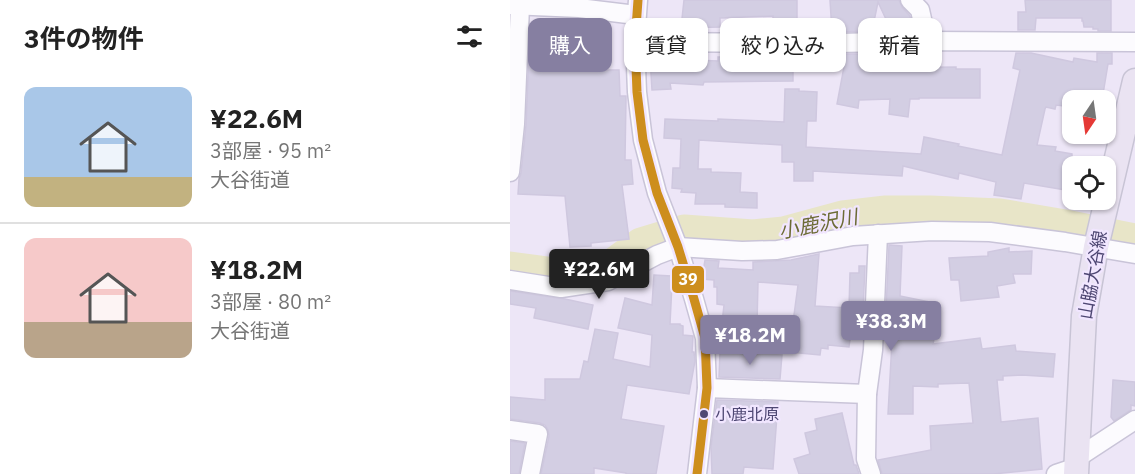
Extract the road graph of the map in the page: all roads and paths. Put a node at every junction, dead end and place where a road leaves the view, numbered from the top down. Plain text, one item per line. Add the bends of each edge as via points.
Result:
1 (910, 0) edge
2 (515, 5) edge
3 (637, 7) edge
4 (922, 18) edge
5 (942, 41) edge
6 (708, 42) edge
7 (1135, 42) edge
8 (858, 43) edge
9 (636, 72) edge
10 (1135, 81) edge
11 (510, 172) edge
12 (878, 234) junction
13 (1098, 236) junction
14 (678, 247) junction
15 (1135, 254) edge
16 (510, 280) edge
17 (707, 388) junction
18 (867, 394) junction
19 (1135, 420) edge
20 (510, 430) edge
21 (1071, 468) edge
22 (530, 474) edge
23 (697, 474) edge
24 (871, 474) edge

1 - 4 street
2 - 3 street
2 - 11 street via 515,124
5 - 7 street
6 - 8 street
9 - 14 street via 643,140 657,193
10 - 13 main road, 山脇大谷線
12 - 13 street via 932,231
12 - 14 street via 777,250
12 - 18 street
13 - 15 street
13 - 21 main road, 山脇大谷線 via 1084,316
14 - 16 street via 608,281 561,288
14 - 17 street via 705,338
17 - 18 street
17 - 23 street
18 - 24 street via 866,459
19 - 21 street
20 - 22 street via 538,434

